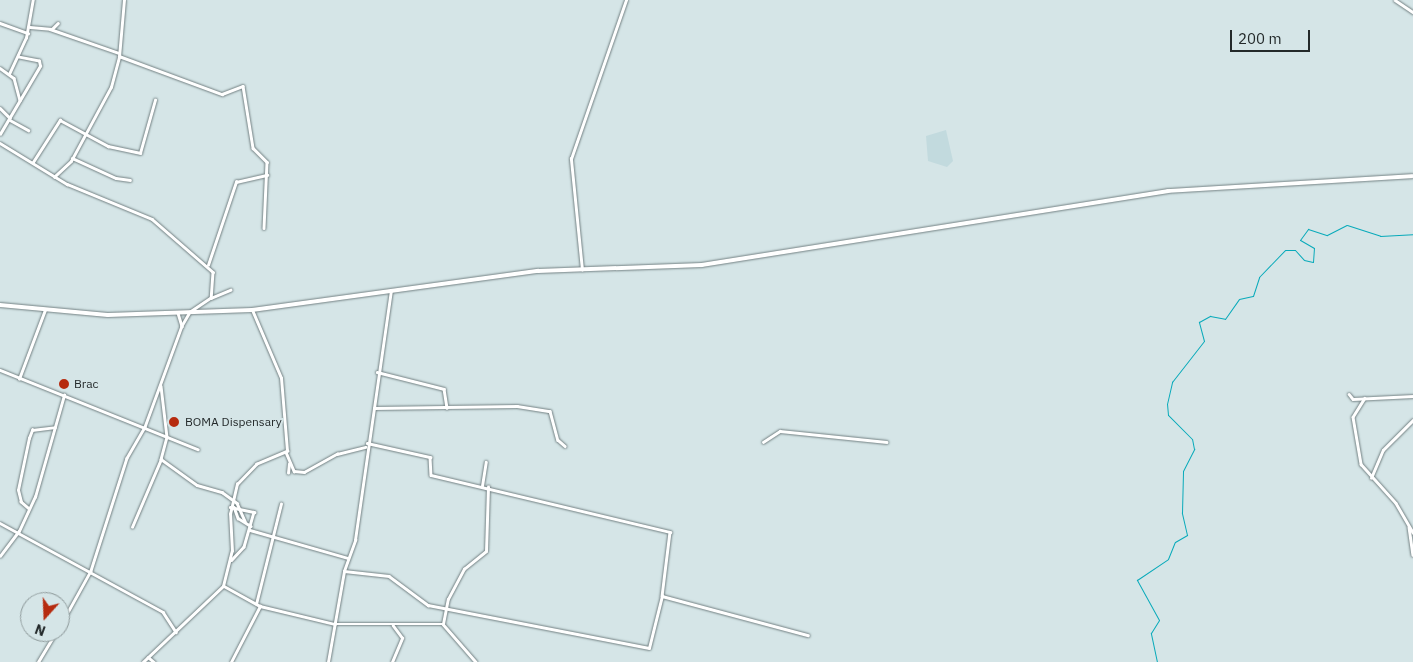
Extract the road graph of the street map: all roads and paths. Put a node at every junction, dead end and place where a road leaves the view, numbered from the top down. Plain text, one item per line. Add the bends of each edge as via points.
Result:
1 (33, 0) edge
2 (124, 0) edge
3 (626, 0) edge
4 (1395, 0) edge
5 (1413, 12) edge
6 (0, 23) edge
7 (58, 23) dead end
8 (29, 28) junction
9 (50, 28) junction
10 (28, 32) junction
11 (119, 54) junction
12 (18, 56) junction
13 (0, 68) edge
14 (9, 74) junction
15 (155, 100) dead end
16 (20, 101) junction
17 (0, 108) edge
18 (9, 119) junction
19 (28, 130) dead end
20 (0, 134) edge
21 (84, 134) junction
22 (0, 142) edge
23 (72, 158) junction
24 (32, 162) junction
25 (267, 174) junction
26 (1413, 176) edge
27 (54, 177) junction
28 (130, 180) dead end
29 (264, 228) dead end
30 (208, 265) junction
31 (582, 270) junction
32 (230, 290) dead end
33 (391, 291) junction
34 (211, 298) junction
35 (0, 305) edge
36 (45, 310) junction
37 (252, 310) junction
38 (190, 312) junction
39 (178, 313) junction
40 (182, 326) junction
41 (370, 369) dead end
42 (0, 370) edge
43 (377, 371) junction
44 (19, 378) junction
45 (161, 383) junction
46 (1349, 394) dead end
47 (64, 395) junction
48 (1413, 396) edge
49 (1365, 398) junction
50 (373, 408) junction
51 (447, 408) junction
52 (1413, 420) edge
53 (55, 427) junction
54 (145, 428) junction
55 (167, 437) junction
56 (763, 442) dead end
57 (886, 442) dead end
58 (367, 443) junction
59 (565, 446) dead end
60 (365, 447) junction
61 (198, 448) dead end
62 (286, 452) junction
63 (162, 459) junction
64 (289, 462) junction
65 (486, 462) dead end
66 (288, 473) dead end
67 (1371, 479) junction
68 (482, 486) junction
69 (488, 487) junction
70 (232, 500) junction
71 (281, 504) dead end
72 (232, 507) junction
73 (30, 509) junction
74 (241, 509) junction
75 (245, 521) junction
76 (0, 524) edge
77 (132, 527) dead end
78 (1409, 527) junction
79 (250, 528) junction
80 (19, 531) junction
81 (1413, 532) edge
82 (272, 534) junction
83 (1413, 555) edge
84 (0, 556) edge
85 (348, 558) junction
86 (231, 562) junction
87 (91, 571) junction
88 (344, 571) junction
89 (224, 586) junction
90 (662, 596) junction
91 (256, 604) junction
92 (260, 606) junction
93 (445, 608) junction
94 (70, 609) edge
95 (335, 624) junction
96 (443, 624) junction
97 (392, 625) junction
98 (176, 632) junction
99 (808, 635) dead end
100 (50, 642) edge
101 (148, 657) junction
102 (38, 662) edge
103 (143, 662) edge
104 (154, 662) edge
105 (230, 662) edge
106 (328, 662) edge
107 (392, 662) edge
108 (476, 662) edge

1 - 8 street
2 - 11 street
3 - 31 street via 571,159
4 - 5 street
6 - 10 street
7 - 9 street
8 - 9 street via 38,24
8 - 10 street
9 - 11 street
10 - 12 street
11 - 21 street via 111,87
11 - 25 street via 222,94 243,86 254,148 268,162
12 - 14 street
12 - 16 street via 41,64
13 - 14 street
14 - 16 street
15 - 21 street via 140,153 108,146
16 - 18 street
17 - 18 street
18 - 19 street via 14,119
18 - 20 street
21 - 23 street
21 - 24 street via 60,120
22 - 24 street
23 - 27 street
23 - 28 street via 116,178
24 - 27 street
25 - 29 street
25 - 30 street via 236,182
26 - 31 main road via 1168,191 702,265
27 - 30 street via 126,212 152,219
30 - 34 street via 212,272
31 - 33 main road via 538,271
32 - 34 street
33 - 37 main road
33 - 43 street via 386,342
34 - 38 street
35 - 36 main road
36 - 39 main road via 108,315
36 - 44 street
37 - 38 main road
37 - 62 street via 281,378
38 - 39 main road
38 - 40 street
39 - 40 street
40 - 45 street
41 - 43 street
42 - 44 street
43 - 50 street
43 - 51 street via 444,389
44 - 47 street
45 - 54 street
45 - 55 street
46 - 49 street via 1353,399
47 - 53 street
47 - 54 street
48 - 49 street
49 - 67 street via 1352,417 1358,455
50 - 51 street
50 - 58 street
51 - 59 street via 517,406 550,411 558,440
52 - 67 street via 1383,450
53 - 73 street
53 - 73 street via 32,430 29,438 18,490 20,502
54 - 55 street
54 - 87 street via 128,458
55 - 61 street
55 - 63 street
56 - 57 street via 777,431
58 - 60 street
58 - 68 street via 430,457 432,475
60 - 64 street via 337,454 304,472 294,471
60 - 85 street
62 - 64 street
62 - 70 street via 246,472
63 - 70 street via 197,485
63 - 77 street
64 - 66 street
65 - 68 street
67 - 78 street via 1396,503
68 - 69 street
69 - 90 street via 670,532
69 - 93 street via 486,551 464,569
70 - 72 street
70 - 74 street
71 - 82 street
72 - 74 street
72 - 75 street
72 - 86 street
73 - 80 street
74 - 75 street
74 - 79 street via 254,512
75 - 79 street
76 - 80 street
78 - 81 street
78 - 83 street
79 - 82 street
79 - 86 street via 244,547
80 - 84 street
80 - 87 street
82 - 85 street
82 - 91 street
85 - 88 street
86 - 89 street
87 - 94 street
87 - 98 street via 163,612
88 - 93 street via 389,576 428,605
88 - 95 street
89 - 91 street
89 - 98 street
90 - 93 street via 649,648
90 - 99 street
91 - 92 street
92 - 95 street
92 - 105 street
93 - 96 street
95 - 97 street via 379,622
95 - 106 street
96 - 97 street
96 - 108 street
97 - 107 street via 402,638
98 - 101 street
100 - 102 street
101 - 103 street
101 - 104 street

